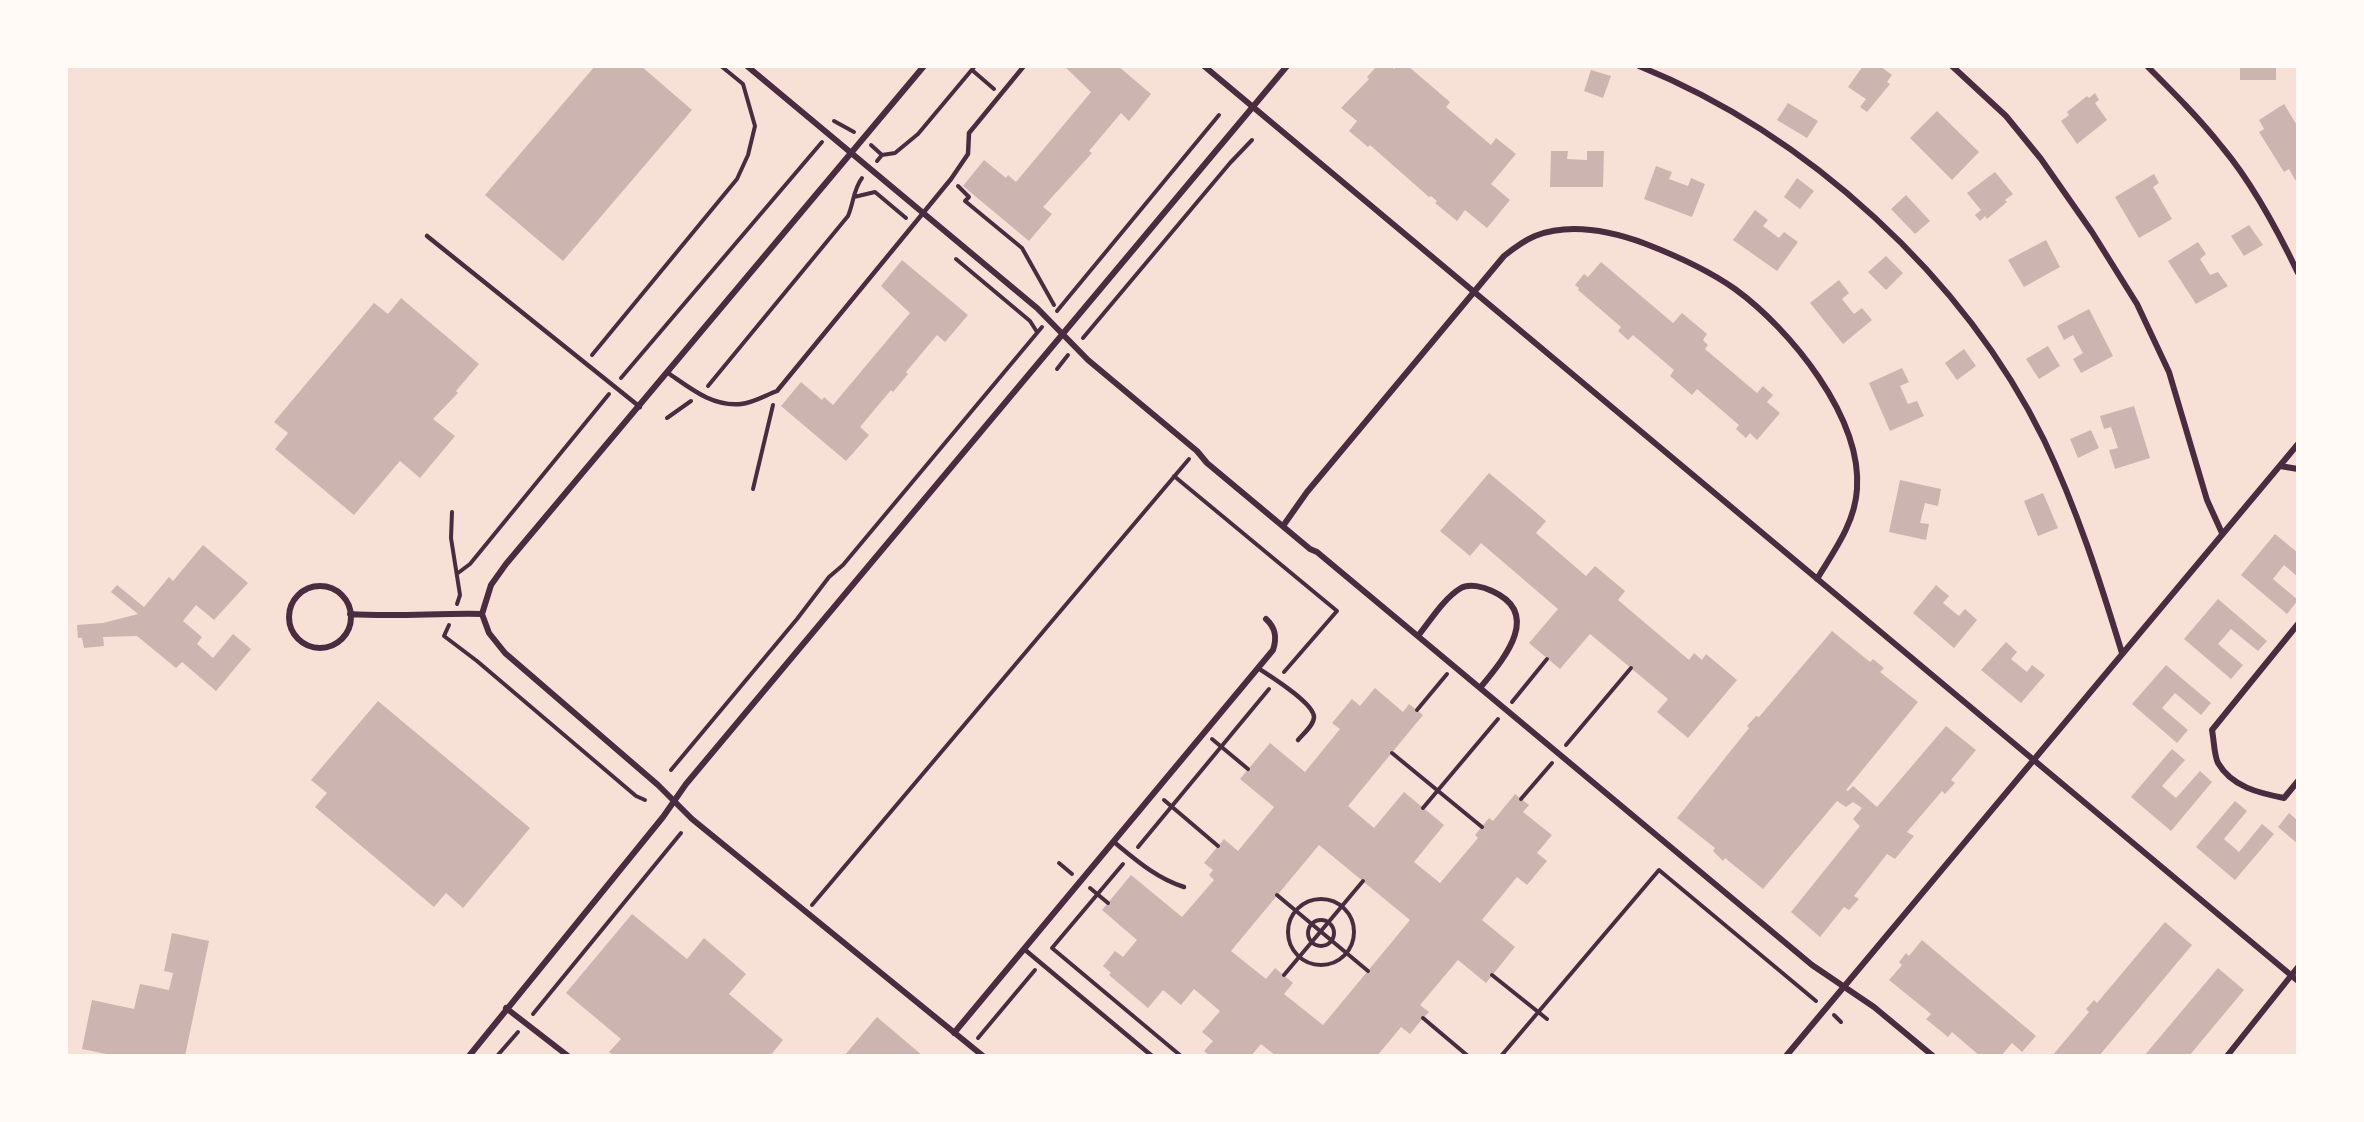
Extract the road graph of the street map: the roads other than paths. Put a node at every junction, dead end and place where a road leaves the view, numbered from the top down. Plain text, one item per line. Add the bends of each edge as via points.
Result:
1 (747, 66) edge
2 (924, 66) edge
3 (1024, 66) edge
4 (1204, 66) edge
5 (1287, 66) edge
6 (1639, 66) edge
7 (1952, 66) edge
8 (2147, 66) edge
9 (1254, 106) junction
10 (852, 154) junction
11 (922, 214) junction
12 (426, 236) dead end
13 (2298, 273) edge
14 (1475, 291) junction
15 (1062, 333) junction
16 (668, 373) junction
17 (640, 407) junction
18 (2298, 444) edge
19 (2280, 466) junction
20 (2298, 469) edge
21 (1283, 526) junction
22 (2222, 533) junction
23 (1816, 579) junction
24 (350, 614) junction
25 (482, 614) junction
26 (1266, 619) dead end
27 (2298, 624) edge
28 (1418, 636) junction
29 (2122, 653) junction
30 (1258, 668) junction
31 (1480, 688) junction
32 (1298, 740) dead end
33 (2033, 760) junction
34 (2298, 781) edge
35 (675, 801) junction
36 (1114, 842) junction
37 (1184, 887) dead end
38 (1024, 949) junction
39 (2298, 967) edge
40 (2291, 975) junction
41 (2298, 981) edge
42 (1844, 986) junction
43 (506, 1008) junction
44 (954, 1033) junction
45 (469, 1056) edge
46 (568, 1056) edge
47 (983, 1056) edge
48 (1152, 1056) edge
49 (1786, 1056) edge
50 (1933, 1056) edge
51 (2227, 1056) edge

1 - 10 street
2 - 10 street
3 - 11 lane via 969,133 968,154
4 - 9 street
5 - 9 street
6 - 29 street via 1724,107 1815,167 1901,242 1965,314 2044,440 2082,529
7 - 22 street via 2006,116 2042,159 2137,304 2169,372 2207,500
8 - 13 street via 2223,147 2260,202
9 - 14 street
9 - 15 street
10 - 11 street
10 - 16 street
11 - 15 street
11 - 16 lane via 777,391 742,404 721,404 700,396
12 - 17 lane
14 - 21 street
14 - 23 street
14 - 23 street via 1518,245 1555,231 1584,229 1624,236 1672,254 1715,276 1753,304 1787,337 1821,382 1841,416 1855,457 1858,488 1853,515
15 - 21 street
15 - 35 street
16 - 17 street
17 - 25 street via 506,564 491,585
18 - 19 street
19 - 20 street
19 - 22 street
21 - 28 street
22 - 29 street
23 - 33 street
24 - 24 street via 349,627 342,638 320,648 307,646 297,638 289,621 296,597 313,587 338,592
24 - 25 street
25 - 35 street via 489,633 505,653
26 - 30 street via 1275,631 1276,642
27 - 34 street via 2212,730 2218,762 2235,782 2253,792 2284,798
28 - 31 street
28 - 31 street via 1462,587 1483,586 1498,593 1512,606 1516,637
29 - 33 street
30 - 32 lane via 1312,710 1312,724
30 - 36 street
31 - 42 street via 1812,965
33 - 40 street
33 - 42 street
35 - 43 street
35 - 44 street
36 - 37 lane via 1153,873
36 - 38 street
38 - 44 street
38 - 48 lane
39 - 40 street
40 - 41 street
40 - 51 street
42 - 49 street
42 - 50 street
43 - 45 street
43 - 46 street
44 - 47 street

